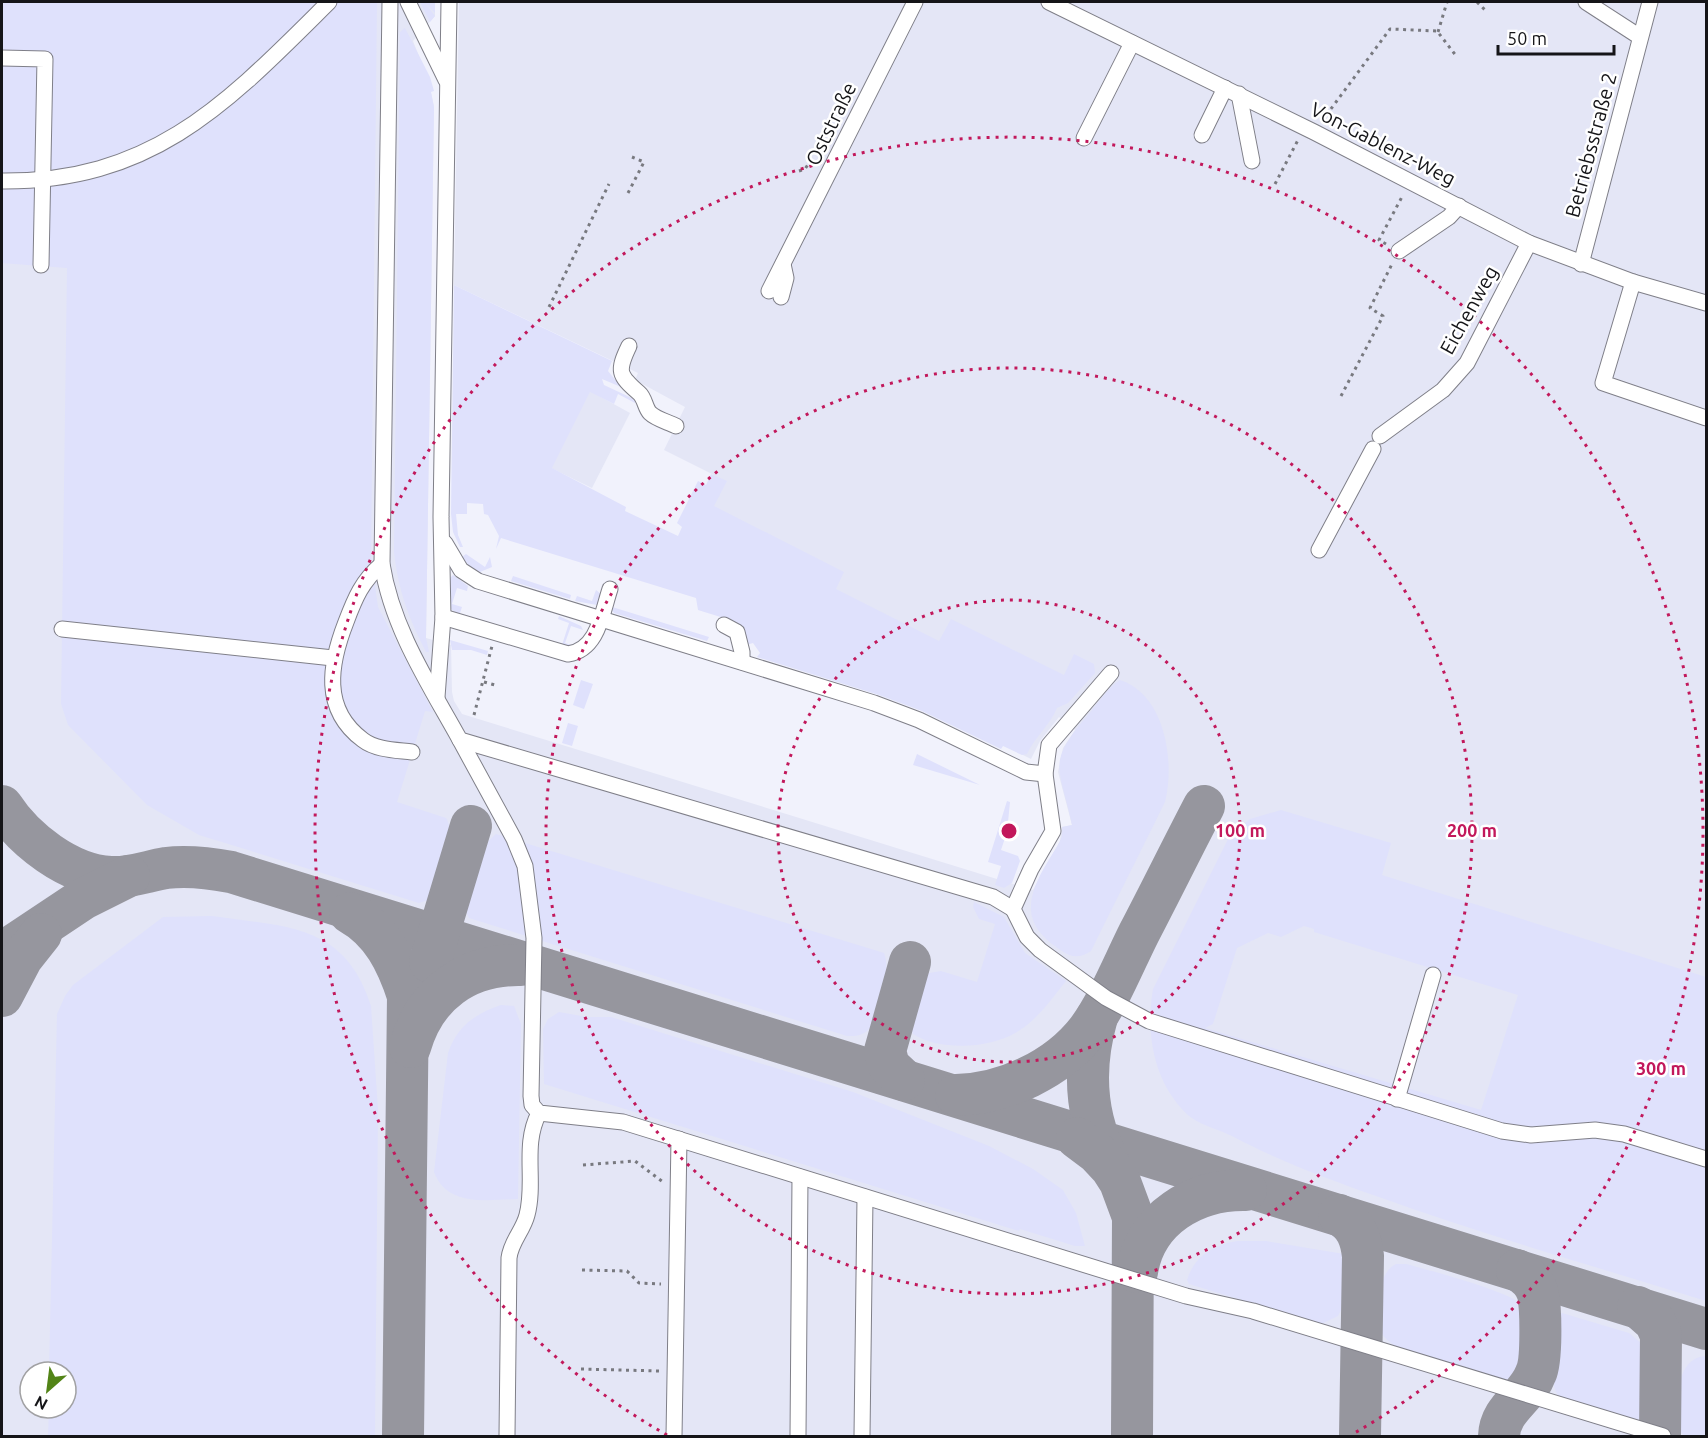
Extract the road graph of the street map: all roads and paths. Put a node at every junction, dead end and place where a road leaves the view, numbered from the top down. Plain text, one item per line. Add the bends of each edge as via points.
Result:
1 (329, 2) edge
2 (390, 2) edge
3 (408, 2) edge
4 (449, 2) edge
5 (915, 2) edge
6 (1049, 2) edge
7 (1447, 2) edge
8 (1477, 2) edge
9 (1586, 2) edge
10 (1650, 2) edge
11 (1485, 10) dead end
12 (1438, 32) junction
13 (1640, 37) junction
14 (1132, 43) junction
15 (1457, 57) dead end
16 (2, 58) edge
17 (447, 82) junction
18 (1232, 91) junction
19 (1202, 135) dead end
20 (1311, 137) junction
21 (1084, 138) dead end
22 (632, 157) dead end
23 (1252, 161) dead end
24 (43, 180) junction
25 (2, 181) edge
26 (609, 184) dead end
27 (1275, 184) dead end
28 (1394, 188) dead end
29 (628, 193) dead end
30 (1459, 206) junction
31 (1529, 243) junction
32 (1399, 251) junction
33 (1581, 264) junction
34 (41, 265) dead end
35 (1633, 282) junction
36 (775, 294) dead end
37 (1707, 303) edge
38 (549, 307) dead end
39 (630, 346) dead end
40 (1341, 396) dead end
41 (1707, 418) edge
42 (676, 426) dead end
43 (442, 538) junction
44 (1319, 550) dead end
45 (382, 564) junction
46 (610, 589) dead end
47 (443, 617) junction
48 (601, 619) junction
49 (724, 625) dead end
50 (62, 629) dead end
51 (490, 651) dead end
52 (333, 658) junction
53 (742, 662) junction
54 (1110, 673) dead end
55 (483, 682) junction
56 (495, 685) dead end
57 (437, 697) junction
58 (474, 715) dead end
59 (460, 740) junction
60 (412, 752) dead end
61 (1045, 774) junction
62 (1013, 909) junction
63 (1433, 975) dead end
64 (1397, 1099) junction
65 (539, 1113) junction
66 (679, 1139) junction
67 (1707, 1159) edge
68 (583, 1165) dead end
69 (800, 1177) junction
70 (663, 1182) dead end
71 (865, 1197) junction
72 (582, 1270) dead end
73 (661, 1284) dead end
74 (581, 1369) dead end
75 (660, 1371) dead end
76 (507, 1437) edge
77 (674, 1437) edge
78 (798, 1437) edge
79 (862, 1437) edge
80 (1662, 1437) edge

1 - 24 lane via 248,82 192,127 121,162
2 - 45 lane
3 - 17 lane
4 - 17 lane
5 - 36 lane, Oststraße via 783,264
6 - 14 lane, Von-Gablenz-Weg
7 - 12 path
8 - 11 path
9 - 13 lane
10 - 13 lane, Betriebsstraße 2
12 - 15 path
12 - 20 path via 1390,29
13 - 33 lane, Betriebsstraße 2
14 - 18 lane, Von-Gablenz-Weg
14 - 21 lane
16 - 24 lane via 45,59
17 - 43 lane
18 - 19 lane
18 - 20 lane, Von-Gablenz-Weg
18 - 23 lane
20 - 27 path via 1299,138
20 - 30 lane, Von-Gablenz-Weg
22 - 29 path via 644,162
24 - 25 lane
24 - 34 lane
26 - 38 path
28 - 32 path via 1404,193 1379,240
30 - 31 lane, Von-Gablenz-Weg
30 - 32 lane
31 - 33 lane, Von-Gablenz-Weg
31 - 44 lane, Eichenweg via 1467,363 1443,390 1376,443
32 - 40 path via 1370,308 1383,316
33 - 35 lane, Von-Gablenz-Weg
35 - 37 lane, Von-Gablenz-Weg
35 - 41 lane via 1603,383
39 - 42 lane via 620,364 623,377 641,394 650,413
43 - 47 lane
43 - 48 lane via 454,562 478,581
45 - 52 lane via 360,587
45 - 57 lane via 387,595 398,624
46 - 48 lane
47 - 48 lane via 568,654 586,647
47 - 57 lane
48 - 53 lane
49 - 53 lane via 737,632
50 - 52 lane
51 - 55 path
52 - 60 lane via 331,686 353,730 376,747
53 - 61 lane via 874,703 1026,772
54 - 61 lane via 1049,745
55 - 56 path
55 - 58 path
57 - 59 lane
59 - 62 lane via 993,897
59 - 65 lane via 525,866 534,938 531,1096
61 - 62 lane via 1053,831
62 - 64 lane via 1040,950 1106,998 1149,1021
63 - 64 lane
64 - 67 lane via 1502,1131 1531,1135 1595,1131 1624,1134
65 - 66 lane via 599,1117
65 - 76 lane via 530,1133 528,1214 513,1241 509,1258
66 - 69 lane
66 - 77 lane
68 - 70 path via 635,1161
69 - 71 lane
69 - 78 lane
71 - 79 lane
71 - 80 lane
72 - 73 path via 627,1271 639,1282
74 - 75 path

